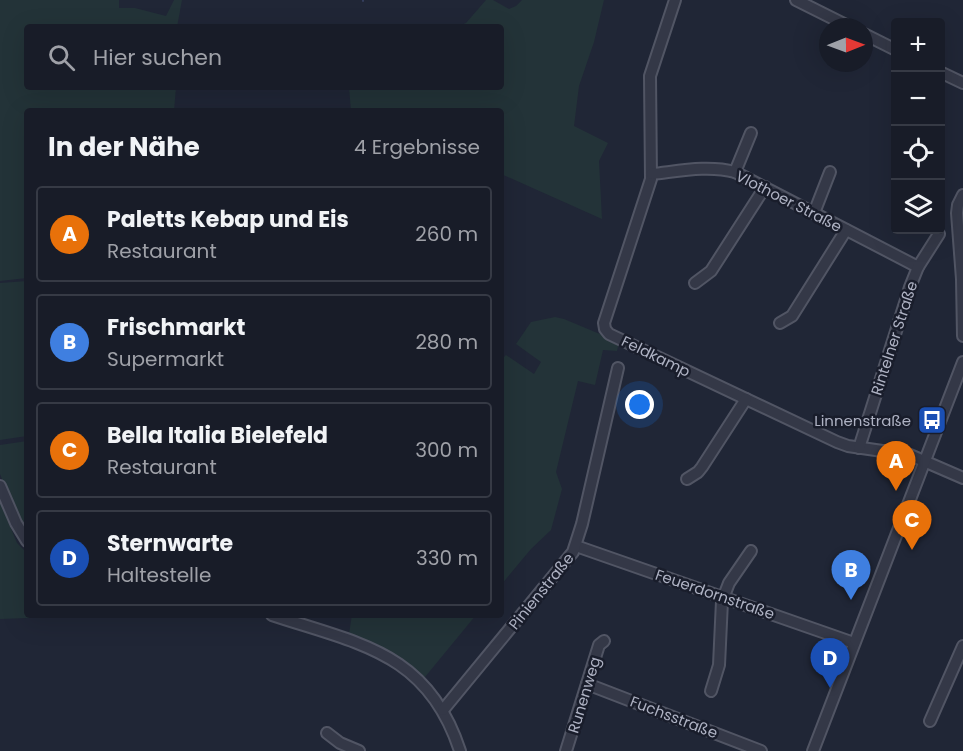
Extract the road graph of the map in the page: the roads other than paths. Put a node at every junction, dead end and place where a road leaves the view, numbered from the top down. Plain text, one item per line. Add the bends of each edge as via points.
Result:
1 (675, 0) edge
2 (796, 0) edge
3 (832, 18) edge
4 (873, 38) edge
5 (891, 48) edge
6 (945, 74) edge
7 (963, 82) edge
8 (751, 133) dead end
9 (735, 172) junction
10 (830, 172) dead end
11 (652, 174) junction
12 (765, 188) junction
13 (963, 195) edge
14 (814, 213) junction
15 (846, 230) junction
16 (939, 234) dead end
17 (918, 267) junction
18 (696, 283) dead end
19 (780, 324) dead end
20 (963, 336) edge
21 (963, 362) edge
22 (618, 368) dead end
23 (602, 380) dead end
24 (615, 383) junction
25 (746, 399) junction
26 (859, 447) junction
27 (924, 460) junction
28 (963, 478) edge
29 (687, 479) dead end
30 (0, 486) edge
31 (24, 536) edge
32 (576, 546) junction
33 (751, 551) dead end
34 (723, 597) junction
35 (281, 618) edge
36 (604, 641) dead end
37 (854, 643) junction
38 (963, 646) edge
39 (587, 684) junction
40 (711, 691) dead end
41 (443, 710) junction
42 (930, 720) dead end
43 (327, 732) dead end
44 (358, 751) edge
45 (460, 751) edge
46 (566, 751) edge
47 (761, 751) edge
48 (813, 751) edge

1 - 11 street, Feldkamp via 650,76
2 - 3 street
4 - 5 street
6 - 7 street
8 - 9 street
9 - 11 street, Vlothoer Straße via 706,168
9 - 12 street, Vlothoer Straße
10 - 14 street
11 - 25 street, Feldkamp via 604,327 609,333
12 - 14 street, Vlothoer Straße
12 - 18 street via 711,271
13 - 20 street via 957,213
14 - 15 street, Vlothoer Straße
15 - 17 street, Vlothoer Straße
15 - 19 street via 792,316
16 - 17 street, Rintelner Straße
17 - 26 street, Rintelner Straße
21 - 27 street
22 - 24 street, Pinienstraße
23 - 24 street
24 - 32 street, Pinienstraße
25 - 26 street, Feldkamp via 837,442
25 - 29 street via 702,467
26 - 27 street, Feldkamp
27 - 28 street
27 - 37 street
30 - 31 street
32 - 34 street, Feuerdornstraße
32 - 41 street, Pinienstraße
33 - 34 street
34 - 37 street, Feuerdornstraße
34 - 40 street via 719,665
35 - 41 street via 388,656 420,681
36 - 39 street, Runenweg via 599,645
37 - 48 street
38 - 42 street
39 - 46 street, Runenweg
39 - 47 street, Fuchsstraße
41 - 45 street
43 - 44 street

